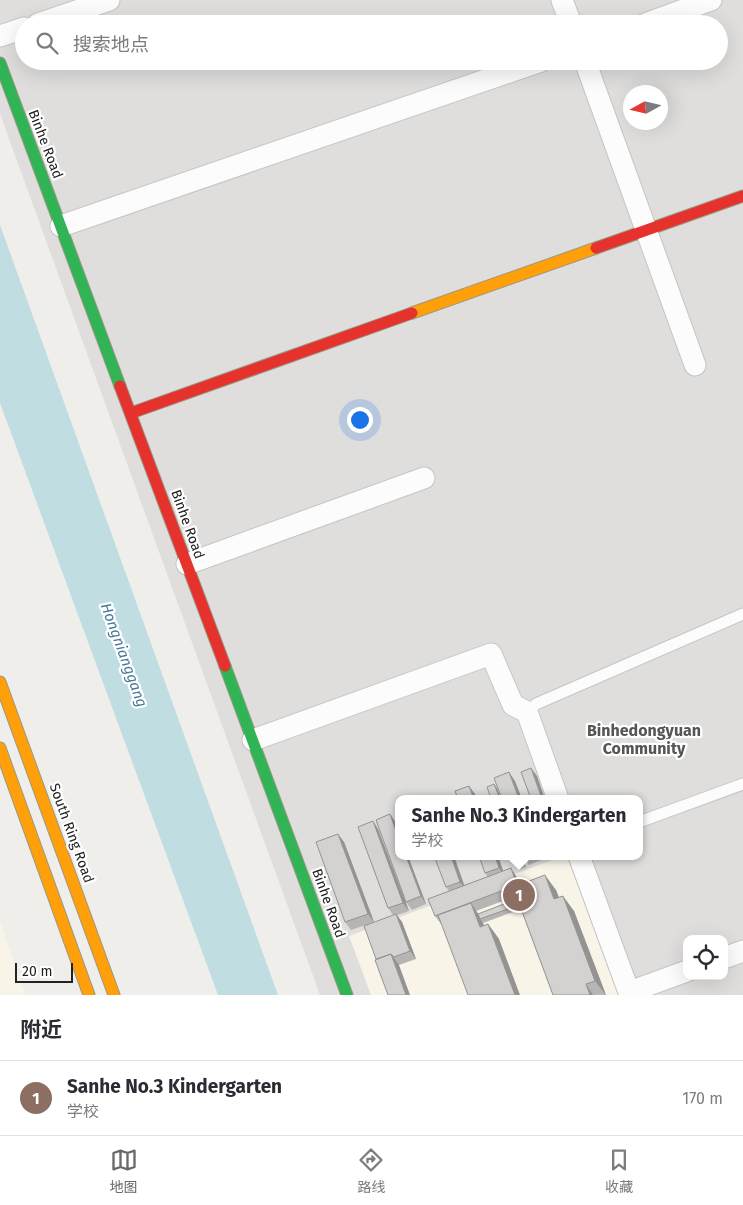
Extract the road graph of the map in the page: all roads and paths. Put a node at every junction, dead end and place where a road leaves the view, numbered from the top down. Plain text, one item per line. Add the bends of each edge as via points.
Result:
1 (109, 0) edge
2 (562, 0) edge
3 (711, 0) edge
4 (65, 15) edge
5 (568, 15) edge
6 (670, 15) edge
7 (15, 31) edge
8 (0, 36) edge
9 (0, 64) edge
10 (516, 70) edge
11 (587, 70) edge
12 (743, 196) edge
13 (61, 226) junction
14 (646, 230) junction
15 (695, 366) dead end
16 (131, 413) junction
17 (424, 478) dead end
18 (187, 564) junction
19 (743, 614) edge
20 (0, 682) edge
21 (526, 712) junction
22 (252, 740) junction
23 (0, 748) edge
24 (743, 784) edge
25 (557, 795) edge
26 (643, 821) edge
27 (580, 860) edge
28 (743, 951) edge
29 (728, 957) edge
30 (683, 974) edge
31 (629, 994) edge
32 (89, 995) edge
33 (114, 995) edge
34 (347, 995) edge

1 - 4 street
2 - 5 street
3 - 6 street
7 - 8 street
9 - 13 street, Binhe Road
10 - 13 street
11 - 14 street
12 - 14 street
13 - 16 street, Binhe Road
14 - 15 street
14 - 16 street
16 - 18 street, Binhe Road
17 - 18 street
18 - 22 street, Binhe Road
19 - 21 lane via 536,704
20 - 33 street, South Ring Road
21 - 22 street via 513,705 491,654
21 - 25 street
22 - 34 street, Binhe Road
23 - 32 street
24 - 26 lane
27 - 31 street
28 - 29 street
30 - 31 street

